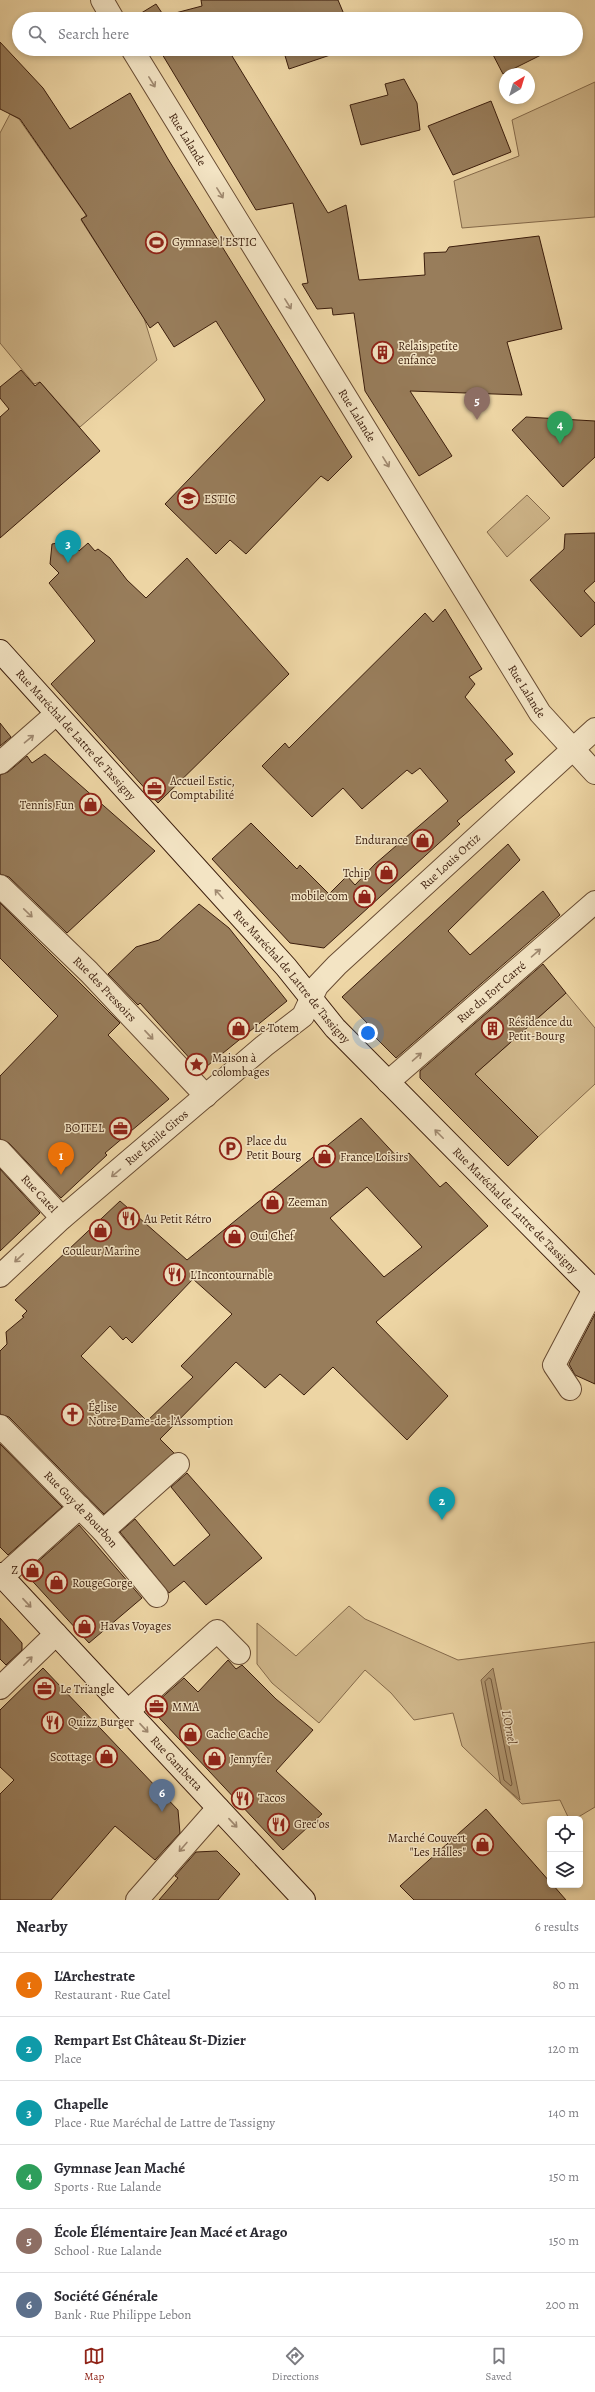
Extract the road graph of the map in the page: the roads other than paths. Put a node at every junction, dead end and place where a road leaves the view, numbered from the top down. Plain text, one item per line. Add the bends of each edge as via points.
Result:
1 (102, 0) edge
2 (109, 12) edge
3 (136, 56) edge
4 (0, 651) edge
5 (56, 714) junction
6 (595, 729) edge
7 (573, 749) junction
8 (0, 763) edge
9 (595, 773) edge
10 (0, 886) edge
11 (595, 902) edge
12 (311, 999) junction
13 (388, 1082) junction
14 (206, 1096) junction
15 (0, 1151) edge
16 (62, 1218) junction
17 (0, 1276) edge
18 (594, 1290) edge
19 (570, 1389) dead end
20 (0, 1426) edge
21 (178, 1464) dead end
22 (80, 1507) junction
23 (103, 1531) junction
24 (1, 1576) edge
25 (158, 1596) dead end
26 (56, 1634) junction
27 (239, 1652) dead end
28 (0, 1688) edge
29 (128, 1711) junction
30 (218, 1808) junction
31 (137, 1900) edge
32 (304, 1900) edge

1 - 2 street
3 -> 7 street, Rue Lalande via 540,713
4 - 5 street, Rue Maréchal de Lattre de Tassigny
8 -> 5 street
12 -> 5 street, Rue Maréchal de Lattre de Tassigny via 286,967
6 - 7 street, Rue Louis Ortiz
7 - 9 street, Rue Lalande
7 - 12 street, Rue Louis Ortiz via 337,965 317,986
10 -> 14 street, Rue des Pressoirs via 89,972
13 -> 11 street, Rue du Fort Carré
12 - 13 street, Rue Maréchal de Lattre de Tassigny via 335,1028
12 - 14 street, Rue Émile Giros via 303,1016
18 -> 13 street, Rue Maréchal de Lattre de Tassigny
14 -> 16 street, Rue Émile Giros
15 - 16 street, Rue Catel
16 -> 17 street, Rue Émile Giros
18 - 19 street via 554,1365
20 - 22 street, Rue Guy de Bourbon
21 - 23 street
22 - 23 street, Rue Guy de Bourbon
22 - 24 street
23 - 25 street, Rue Guy de Bourbon
24 -> 26 street, Rue Gambetta
28 -> 26 street
26 - 29 street, Rue Gambetta
27 - 29 street via 217,1631
29 -> 30 street, Rue Gambetta
30 -> 31 street
30 -> 32 street, Rue Gambetta

